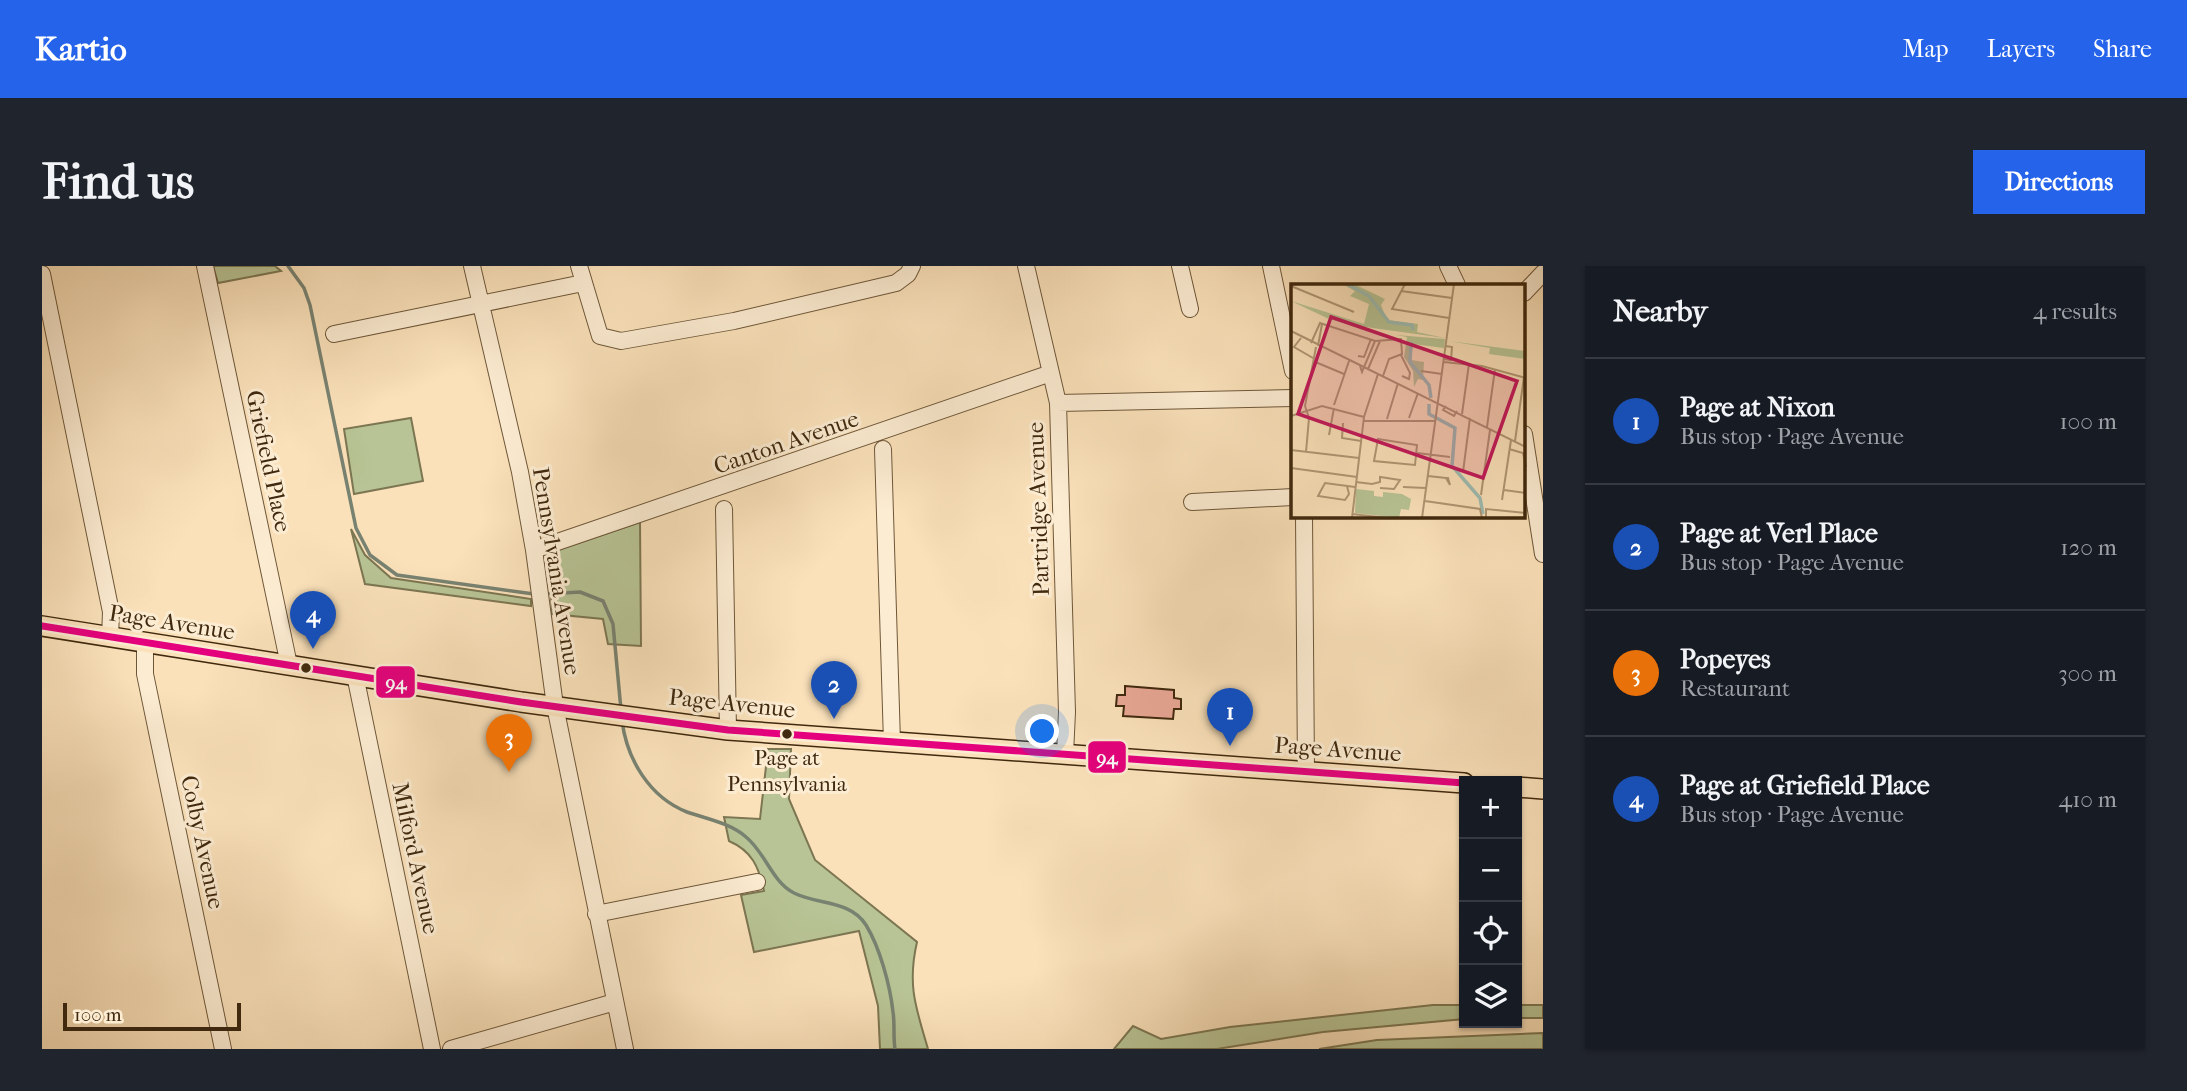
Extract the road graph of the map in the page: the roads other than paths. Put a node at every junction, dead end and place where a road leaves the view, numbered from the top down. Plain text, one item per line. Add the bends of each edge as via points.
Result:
1 (205, 266) edge
2 (472, 266) edge
3 (579, 266) edge
4 (912, 266) edge
5 (1027, 266) edge
6 (1180, 266) edge
7 (1271, 266) edge
8 (1448, 266) edge
9 (1543, 273) edge
10 (42, 274) edge
11 (583, 283) junction
12 (1457, 284) edge
13 (1526, 291) edge
14 (480, 305) junction
15 (1190, 309) dead end
16 (334, 334) dead end
17 (1291, 361) edge
18 (1051, 373) junction
19 (1291, 398) edge
20 (1058, 402) junction
21 (1526, 447) edge
22 (883, 449) dead end
23 (1291, 497) edge
24 (1192, 502) dead end
25 (724, 509) dead end
26 (1304, 518) edge
27 (534, 550) junction
28 (1543, 554) edge
29 (42, 626) edge
30 (110, 637) junction
31 (145, 643) junction
32 (289, 665) junction
33 (355, 676) junction
34 (555, 706) junction
35 (728, 730) junction
36 (892, 741) junction
37 (1065, 754) junction
38 (1306, 771) junction
39 (1459, 783) edge
40 (1522, 787) edge
41 (1543, 789) edge
42 (757, 882) dead end
43 (596, 914) junction
44 (615, 1002) junction
45 (223, 1049) edge
46 (432, 1049) edge
47 (452, 1049) edge
48 (625, 1049) edge

1 - 32 street, Griefield Place
2 - 14 street, Pennsylvania Avenue
3 - 11 street
4 - 11 street via 896,283 847,296 621,341 600,336
5 - 18 street, Partridge Avenue
6 - 15 street
7 - 17 street
8 - 12 street
9 - 13 street
10 - 30 street via 111,612
11 - 14 street
14 - 16 street
14 - 27 street, Pennsylvania Avenue
18 - 20 street, Partridge Avenue
18 - 27 street, Canton Avenue
19 - 20 street
20 - 37 street, Partridge Avenue
21 - 28 street
22 - 36 street
23 - 24 street
25 - 35 street
26 - 38 street
27 - 34 street, Pennsylvania Avenue
29 - 30 main road, Page Avenue
30 - 31 main road, Page Avenue
31 - 32 main road, Page Avenue
31 - 45 street, Colby Avenue via 145,674
32 - 33 main road, Page Avenue
33 - 34 main road, Page Avenue
33 - 46 street, Milford Avenue
34 - 35 main road, Page Avenue
34 - 43 street, Pennsylvania Avenue
35 - 36 main road, Page Avenue
36 - 37 main road, Page Avenue
37 - 38 main road, Page Avenue
38 - 39 main road, Page Avenue
40 - 41 main road
42 - 43 street
43 - 44 street, Pennsylvania Avenue
44 - 47 street
44 - 48 street, Pennsylvania Avenue

